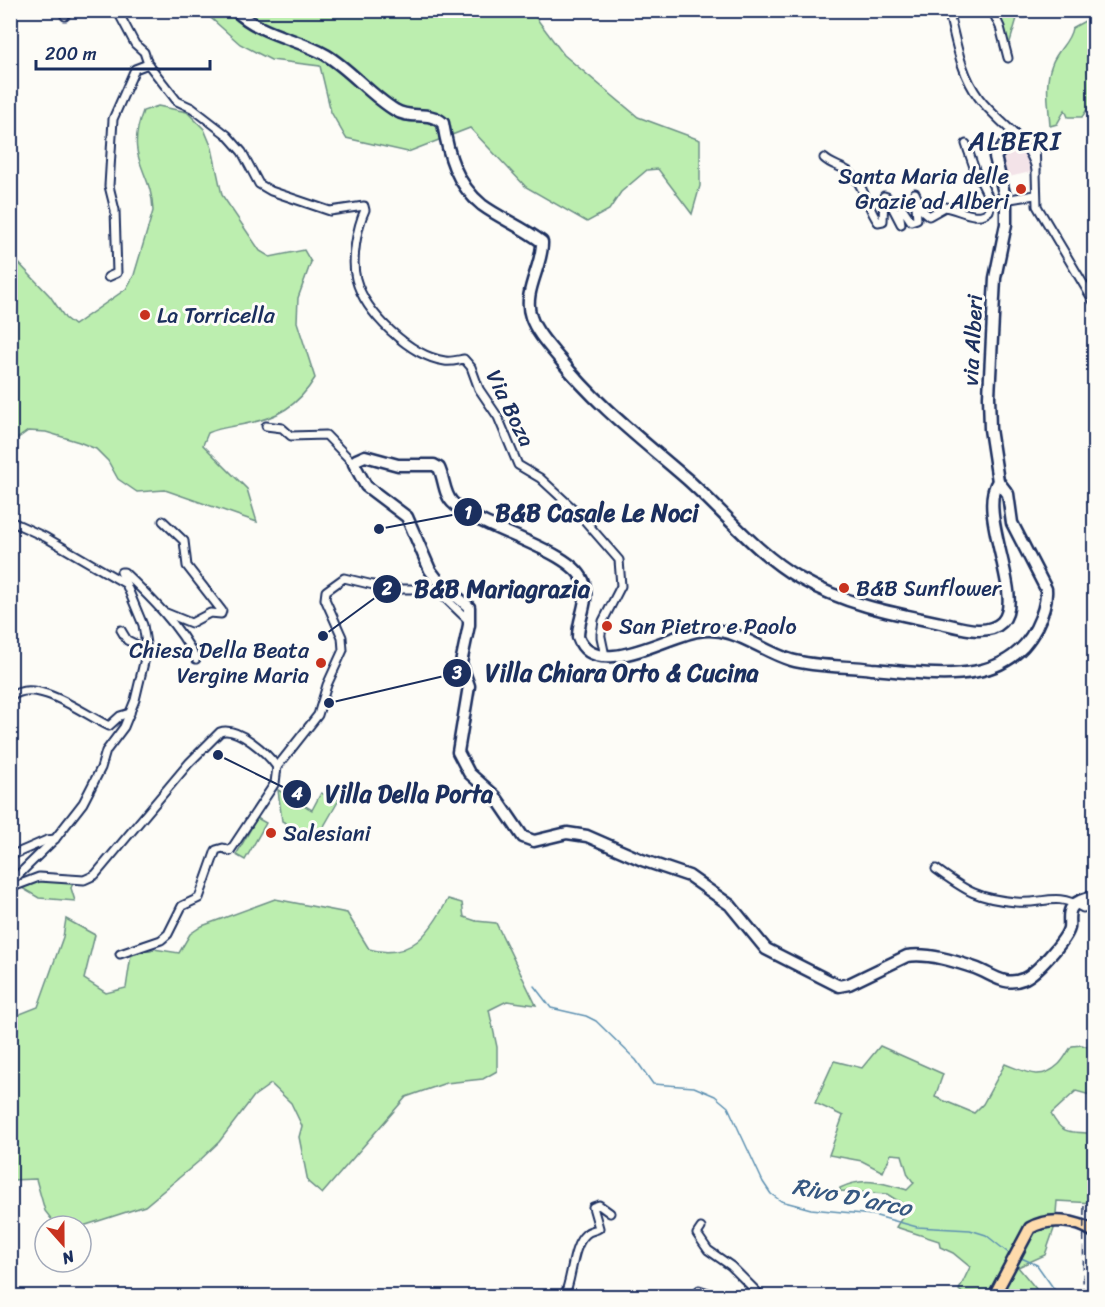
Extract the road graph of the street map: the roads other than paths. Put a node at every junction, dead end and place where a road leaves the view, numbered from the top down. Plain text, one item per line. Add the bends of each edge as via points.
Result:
1 (62, 10) edge
2 (67, 10) edge
3 (117, 10) edge
4 (235, 10) edge
5 (948, 10) edge
6 (992, 10) edge
7 (1008, 58) dead end
8 (148, 64) junction
9 (1013, 135) junction
10 (1035, 140) dead end
11 (966, 144) dead end
12 (824, 158) dead end
13 (1036, 169) junction
14 (1035, 195) junction
15 (1006, 201) junction
16 (991, 202) junction
17 (108, 277) dead end
18 (1095, 303) edge
19 (266, 426) dead end
20 (354, 464) junction
21 (998, 481) junction
22 (10, 521) edge
23 (163, 521) dead end
24 (126, 584) junction
25 (162, 611) junction
26 (469, 621) junction
27 (121, 630) dead end
28 (147, 650) junction
29 (605, 656) junction
30 (196, 659) dead end
31 (10, 698) edge
32 (130, 713) junction
33 (277, 767) junction
34 (55, 839) junction
35 (10, 856) edge
36 (936, 869) dead end
37 (10, 883) edge
38 (10, 888) edge
39 (1095, 897) edge
40 (1077, 903) junction
41 (1095, 905) edge
42 (120, 954) dead end
43 (610, 1213) dead end
44 (701, 1228) dead end
45 (1094, 1234) edge
46 (564, 1296) edge
47 (695, 1296) edge
48 (717, 1296) edge
49 (760, 1296) edge
50 (994, 1296) edge

1 - 2 street via 65,16
3 - 8 street, Via Boza
4 - 21 street via 255,27 328,56 397,112 432,115 443,123 447,150 459,178 481,204 542,242 543,254 529,297 530,315 554,352 622,426 798,577 867,609 976,630 994,627 1004,620 1010,601 992,496
5 - 9 street via 969,83
6 - 7 street
8 - 17 street via 135,69 113,119 109,186 115,210 117,273
8 - 29 street, Via Boza via 177,101 192,108 236,144 260,184 330,211 364,206 357,235 355,274 378,316 399,339 419,352 444,361 464,359 468,363 508,436 518,465 540,478 594,528 619,560 621,586 603,621
9 - 13 street via 1032,153
9 - 15 street, via Alberi via 995,157
10 - 13 street
11 - 16 street
12 - 16 street via 850,172 878,222 883,221 884,196 901,224 899,211 903,209 911,221 917,219 915,193 920,207 929,216 945,207 984,215
13 - 14 street
14 - 15 street
14 - 18 street via 1049,230
15 - 16 street
15 - 21 street, via Alberi via 1006,224 995,279 989,396
19 - 20 street via 282,428 291,436 327,435
20 - 26 street via 366,486 407,517 430,570 469,607
20 - 29 street via 365,456 398,465 434,465 439,468 452,502 498,531 520,538 576,569 585,593 578,637 586,648
21 - 29 street via 1008,494 1012,523 1046,590 1031,638 1008,662 934,676 811,664 790,660 737,633 710,630 696,631 630,654
22 - 24 street
23 - 25 street via 184,541 187,566 222,611 191,623
24 - 25 street via 121,572
24 - 28 street via 143,625
25 - 30 street via 186,637
26 - 33 street via 438,591 390,589 344,578 333,584 325,599 342,637 343,650 318,715
26 - 40 street via 461,663 469,686 458,752 469,773 495,796 523,837 534,841 567,833 587,836 689,876 730,905 766,949 832,983 849,984 916,954 976,969 1005,982 1023,980 1062,940 1069,927 1071,907
27 - 28 street via 127,640
28 - 32 street
31 - 32 street via 29,691 48,695 69,702 109,726
32 - 34 street via 106,751 83,803
33 - 38 street via 240,734 220,732 95,875 84,880 39,877
33 - 42 street via 275,783 230,851 216,850 199,897 182,906 168,934
34 - 35 street
34 - 37 street
36 - 40 street via 972,895 1018,903 1048,898
39 - 40 street
40 - 41 street via 1083,908
43 - 46 street via 599,1205 593,1207 599,1228 585,1235 571,1264
44 - 49 street via 697,1234 701,1243
45 - 50 main road via 1077,1224 1046,1222 1030,1228
47 - 48 street via 699,1290

